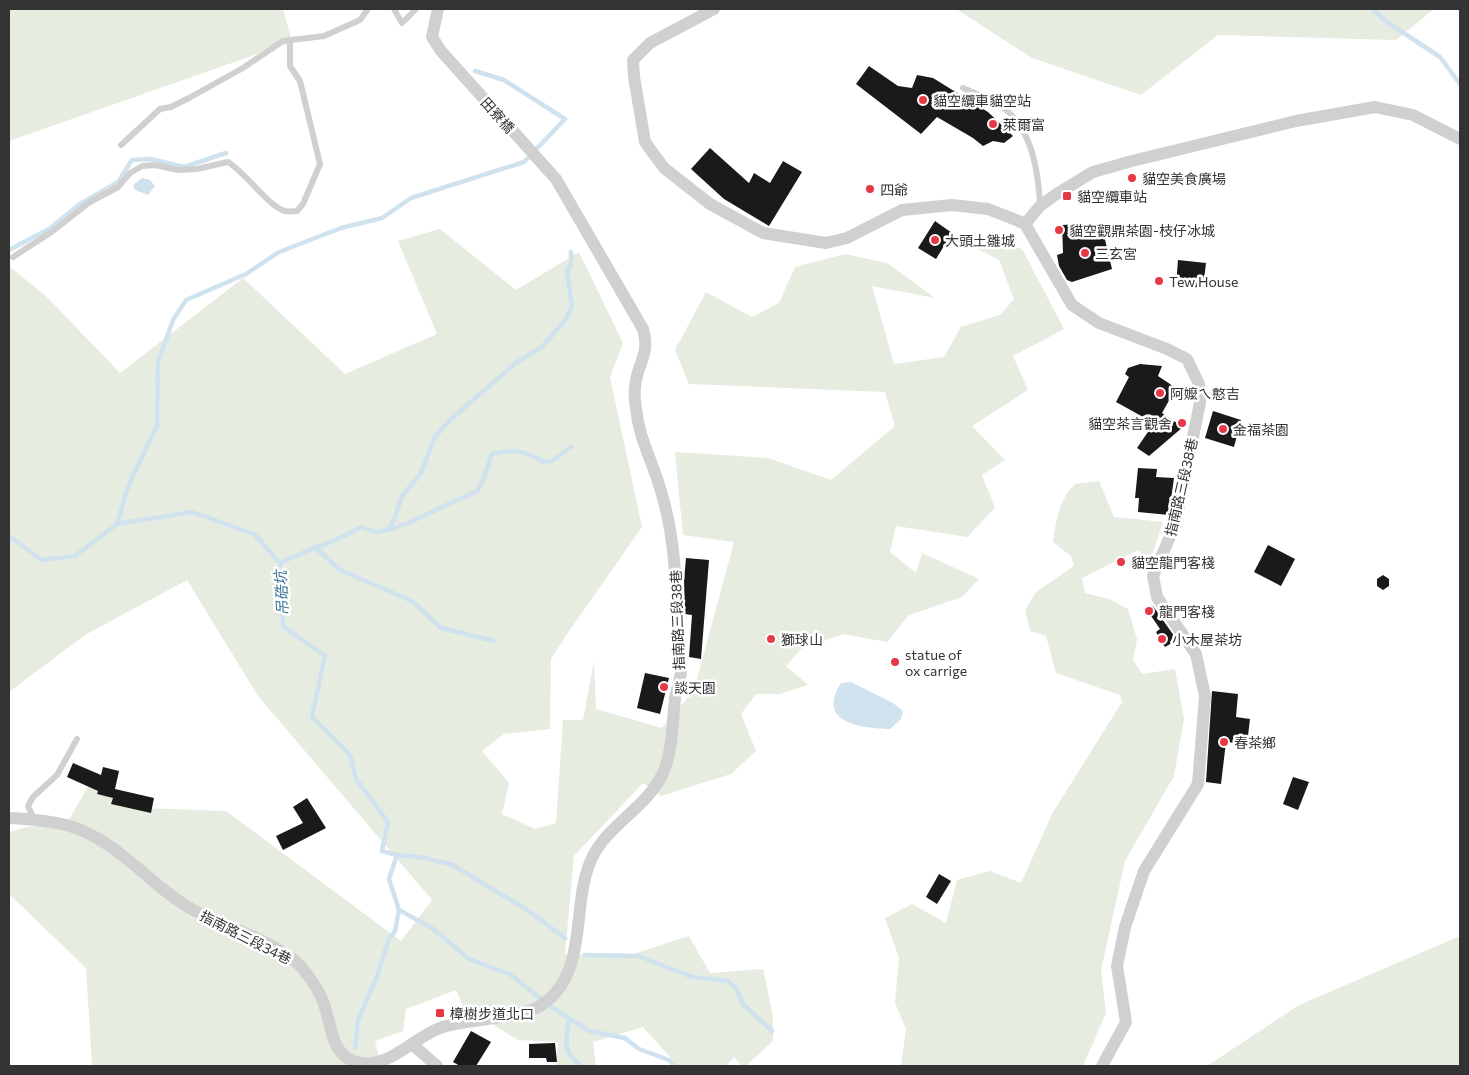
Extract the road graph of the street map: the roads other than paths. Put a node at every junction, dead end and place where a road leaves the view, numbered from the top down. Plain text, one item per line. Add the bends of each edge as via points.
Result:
1 (368, 9) edge
2 (394, 9) edge
3 (416, 9) edge
4 (438, 9) edge
5 (714, 9) edge
6 (290, 40) junction
7 (963, 88) dead end
8 (1460, 139) edge
9 (121, 145) dead end
10 (556, 179) joint
11 (1040, 206) junction
12 (1025, 224) junction
13 (13, 257) dead end
14 (77, 739) dead end
15 (9, 818) edge
16 (35, 821) junction
17 (413, 1045) junction
18 (437, 1066) edge
19 (1102, 1066) edge

1 - 6 lane via 360,20 324,36
2 - 3 lane via 402,23
4 - 10 street, 田寮橋 via 432,37 440,51
5 - 12 street via 650,43 633,60 645,142 664,168 710,204 763,233 826,243 847,238 902,210 952,205 988,209
6 - 9 lane via 283,41 189,98 160,109
6 - 13 lane via 290,66 300,81 320,164 297,211 285,211 269,200 241,170 228,162 178,170 142,166 130,173 118,187 90,202
7 - 11 lane via 997,103 1018,123 1036,163
8 - 11 street via 1413,115 1375,106 1296,121 1093,172
10 - 17 street, 指南路三段38巷 via 635,312 647,344 634,386 641,438 660,488 675,550 681,671 675,697 672,740 662,774 642,805 614,830 592,858 582,899 574,959 556,993 540,1007 443,1027 426,1034
11 - 12 street
12 - 19 street, 指南路三段38巷 via 1072,306 1099,322 1187,359 1199,384 1200,403 1174,525 1153,576 1157,597 1196,654 1205,696 1198,784 1144,870 1125,927 1117,966 1126,1022
14 - 16 lane via 57,775 28,806
15 - 16 street, 指南路三段34巷
16 - 17 street, 指南路三段34巷 via 70,826 95,837 194,910 281,952 302,967 322,1000 334,1042 343,1057 359,1063 378,1062
17 - 18 street

